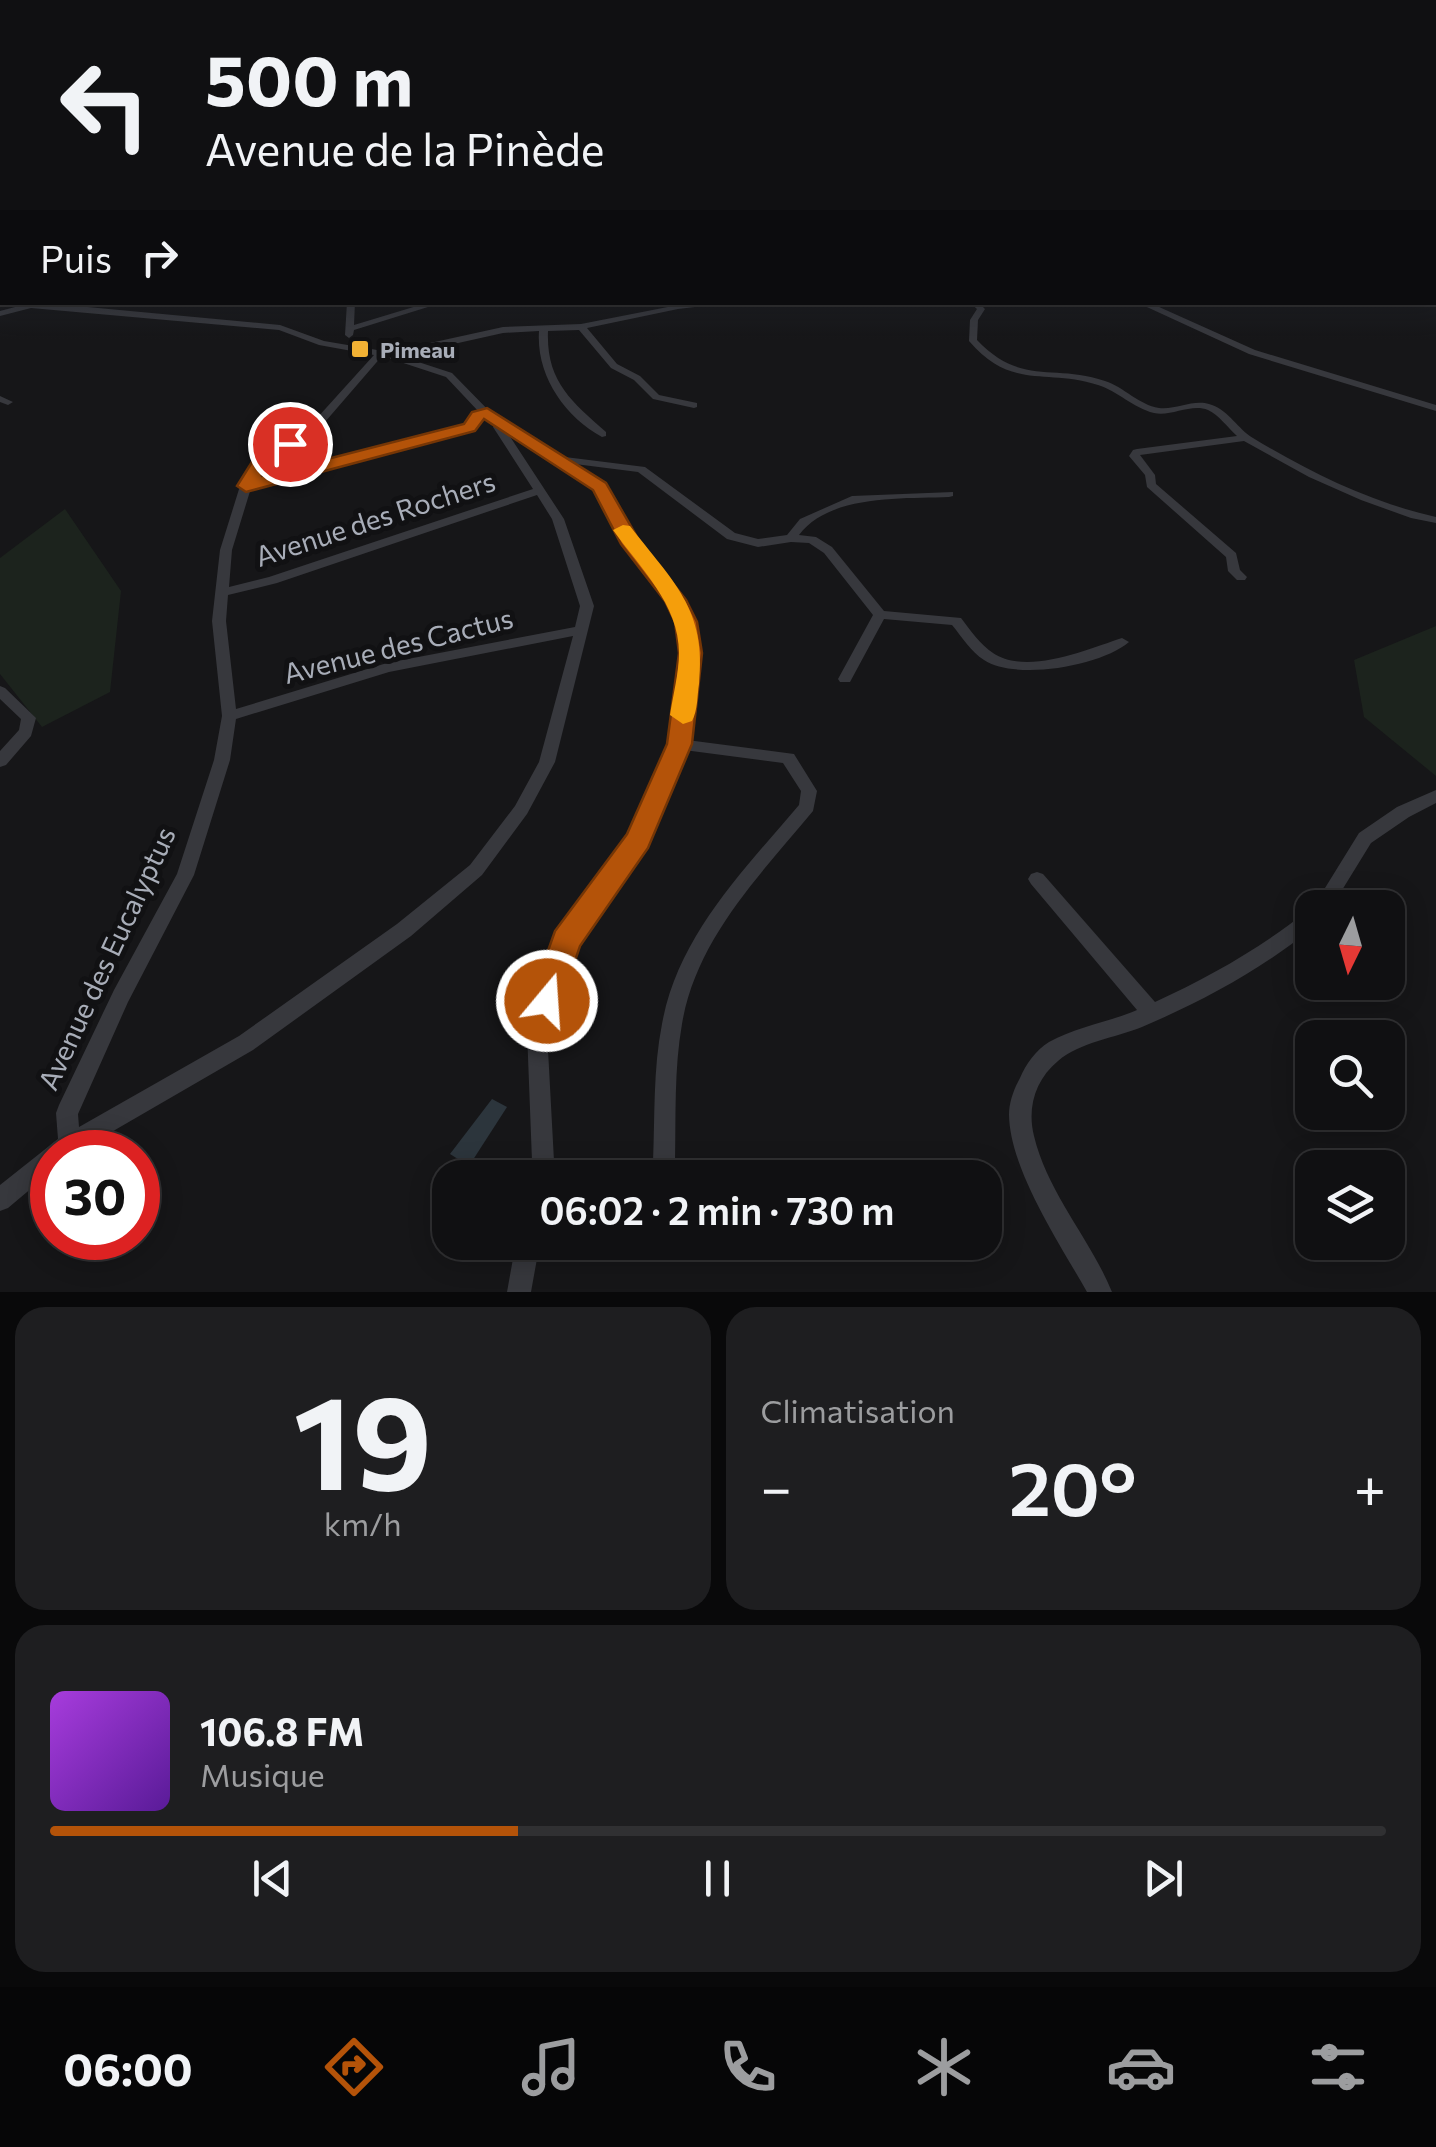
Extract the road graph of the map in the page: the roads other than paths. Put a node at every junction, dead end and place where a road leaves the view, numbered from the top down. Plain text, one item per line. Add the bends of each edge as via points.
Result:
1 (32, 305) edge
2 (46, 305) edge
3 (352, 305) edge
4 (431, 305) edge
5 (700, 305) edge
6 (976, 305) edge
7 (1147, 305) edge
8 (0, 314) edge
9 (581, 327) junction
10 (543, 328) junction
11 (350, 332) junction
12 (322, 343) junction
13 (354, 348) junction
14 (389, 355) junction
15 (370, 368) junction
16 (694, 405) dead end
17 (1436, 408) edge
18 (490, 416) junction
19 (602, 434) dead end
20 (1246, 438) junction
21 (561, 459) junction
22 (246, 486) junction
23 (542, 490) junction
24 (949, 494) dead end
25 (1436, 520) edge
26 (790, 538) junction
27 (1241, 577) dead end
28 (224, 592) junction
29 (880, 614) junction
30 (581, 630) junction
31 (1122, 642) dead end
32 (845, 679) dead end
33 (0, 691) edge
34 (229, 716) junction
35 (679, 744) junction
36 (0, 760) edge
37 (1436, 796) edge
38 (1036, 878) dead end
39 (1333, 890) edge
40 (1295, 932) edge
41 (1151, 1012) junction
42 (64, 1130) edge
43 (96, 1130) edge
44 (543, 1160) edge
45 (664, 1160) edge
46 (30, 1176) edge
47 (0, 1200) edge
48 (525, 1260) edge
49 (519, 1292) edge
50 (1100, 1292) edge

1 - 8 street
2 - 12 street via 280,328
3 - 11 street
4 - 11 street
5 - 9 street
6 - 20 street via 981,310 973,341 999,364 1023,375 1103,383 1160,411 1208,406
7 - 17 street via 1252,352
9 - 10 street
9 - 16 street via 614,366 656,397
10 - 14 street
10 - 19 street via 550,382
11 - 12 street
11 - 13 street
12 - 13 street
13 - 14 street
14 - 15 street, Avenue des Eucalyptus
14 - 15 street, Avenue des Eucalyptus
14 - 18 street via 449,376
15 - 22 street, Avenue des Eucalyptus via 321,420 259,466
18 - 21 street
18 - 22 street via 478,415 470,427
18 - 23 street
20 - 25 street via 1324,478
20 - 27 street via 1134,456 1151,485 1232,556
21 - 26 street via 641,468 731,536 758,543
21 - 35 street via 600,487 686,622 691,653
22 - 28 street, Avenue des Eucalyptus via 226,550
23 - 28 street, Avenue des Rochers
23 - 30 street via 573,556 587,606
24 - 26 street via 856,498 804,521
26 - 29 street via 828,550
28 - 34 street, Avenue des Eucalyptus via 219,621
29 - 31 street via 956,621 991,659 1011,665 1050,664
29 - 32 street
30 - 34 street, Avenue des Cactus via 387,668
30 - 43 street via 547,762 476,870 246,1042
33 - 36 street via 29,718 26,732
34 - 42 street, Avenue des Eucalyptus via 186,875 121,996
35 - 44 street via 638,840 566,940 537,1031
35 - 45 street via 788,758 808,791 807,807 717,917 691,962 672,1020
37 - 39 street via 1365,838
38 - 41 street
40 - 41 street via 1224,980
41 - 50 street via 1056,1050 1031,1076 1020,1113 1032,1167
46 - 47 street
48 - 49 street

